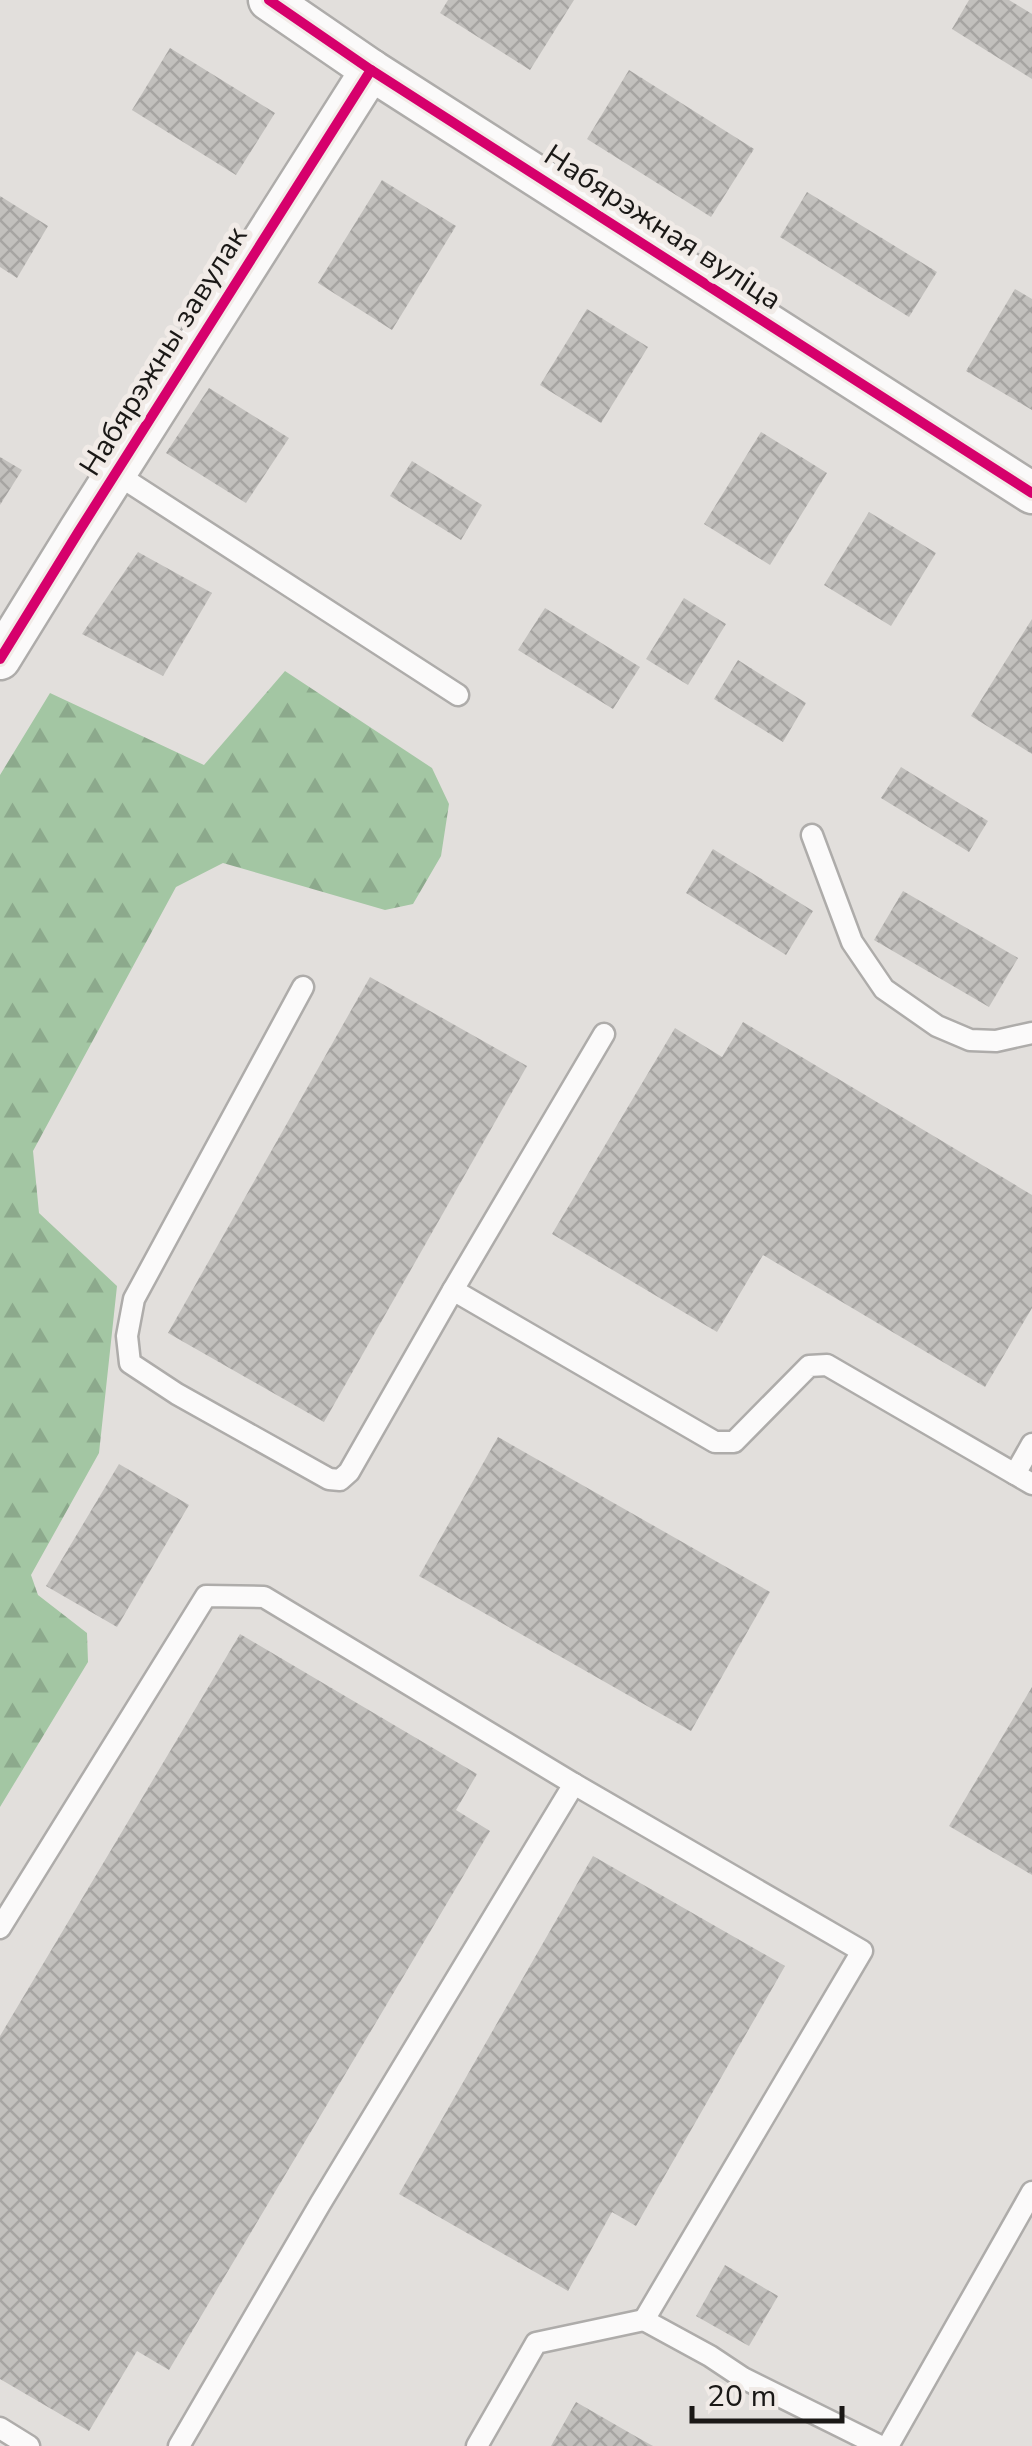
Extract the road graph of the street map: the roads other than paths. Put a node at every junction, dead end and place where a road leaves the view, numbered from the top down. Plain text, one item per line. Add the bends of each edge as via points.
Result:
1 (269, 0) edge
2 (371, 70) junction
3 (115, 473) junction
4 (1032, 493) edge
5 (0, 659) edge
6 (458, 694) dead end
7 (812, 835) dead end
8 (303, 987) dead end
9 (1032, 1033) edge
10 (604, 1034) dead end
11 (453, 1290) junction
12 (1032, 1444) edge
13 (1023, 1479) edge
14 (574, 1784) junction
15 (0, 1928) edge
16 (1032, 2192) edge
17 (644, 2320) junction
18 (0, 2428) edge
19 (29, 2446) edge
20 (179, 2446) edge
21 (477, 2446) edge
22 (880, 2446) edge
23 (888, 2446) edge

1 - 2 street, Набярэжная вуліца
2 - 3 street, Набярэжны завулак
2 - 4 street, Набярэжная вуліца
3 - 5 street, Набярэжны завулак
3 - 6 lane
7 - 9 lane via 852,942 884,989 970,1040
8 - 11 lane via 134,1299 130,1363 340,1480
10 - 11 lane
11 - 13 lane via 715,1442 734,1442 809,1366 827,1366
12 - 13 lane
14 - 15 lane via 264,1597 206,1596
14 - 17 lane via 862,1952
14 - 20 lane
16 - 23 lane
17 - 21 lane via 536,2343
17 - 22 lane
18 - 19 lane

